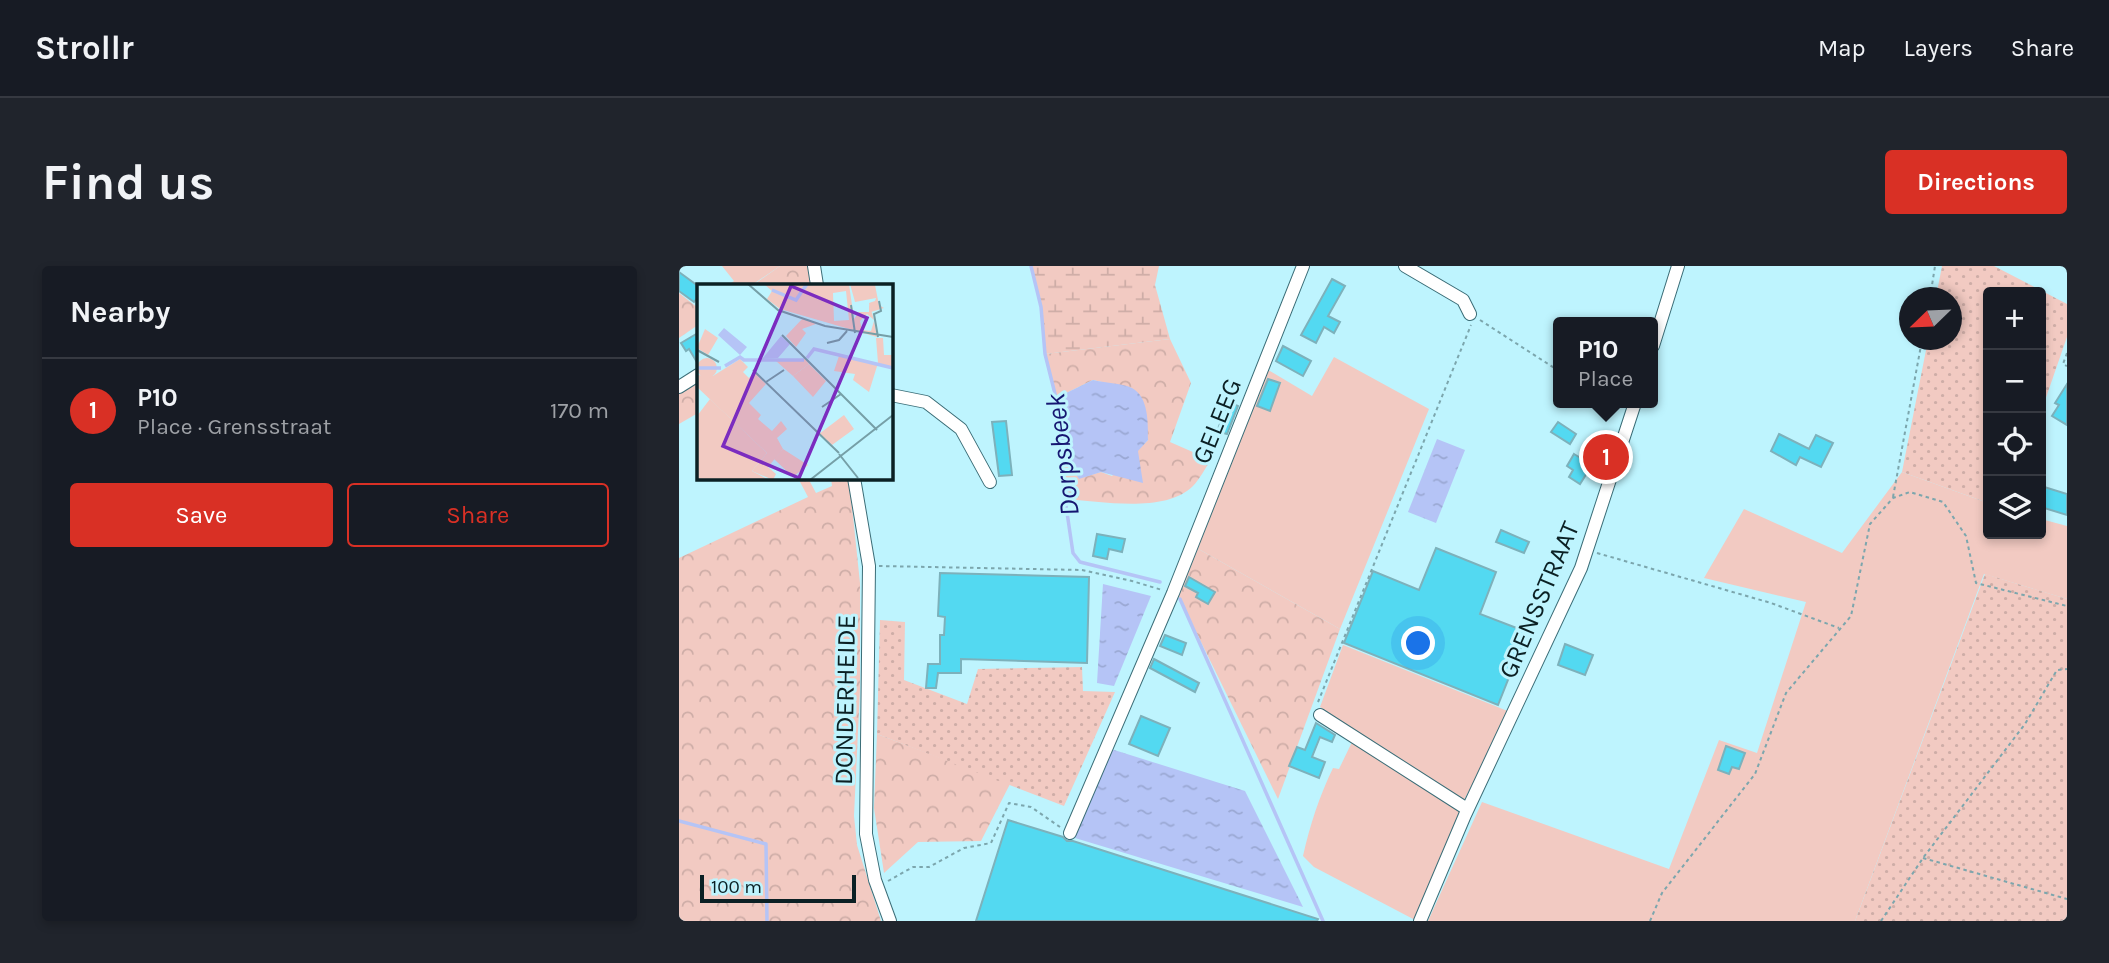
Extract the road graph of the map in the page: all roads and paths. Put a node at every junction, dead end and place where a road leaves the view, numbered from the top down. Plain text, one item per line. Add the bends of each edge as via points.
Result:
1 (814, 266) edge
2 (1303, 266) edge
3 (1405, 266) edge
4 (1678, 266) edge
5 (1935, 266) edge
6 (817, 284) edge
7 (1932, 287) edge
8 (1470, 314) junction
9 (1658, 330) edge
10 (1920, 350) edge
11 (2067, 353) edge
12 (2067, 366) edge
13 (1553, 367) edge
14 (697, 376) edge
15 (679, 387) edge
16 (893, 395) edge
17 (1616, 408) edge
18 (1634, 408) edge
19 (1631, 417) junction
20 (853, 480) edge
21 (990, 482) dead end
22 (1893, 498) junction
23 (1587, 551) junction
24 (869, 566) junction
25 (1173, 593) junction
26 (2067, 606) edge
27 (1840, 629) junction
28 (2067, 669) edge
29 (1320, 715) joint
30 (1468, 809) junction
31 (1070, 833) joint
32 (1923, 858) junction
33 (878, 887) junction
34 (2067, 899) edge
35 (890, 921) edge
36 (1420, 921) edge
37 (1650, 921) edge
38 (1881, 921) edge

1 - 6 street
2 - 25 street, GELEEG
3 - 8 street via 1463,300
4 - 9 street
5 - 7 path
8 - 13 path
8 - 29 path via 1472,324 1316,705
10 - 22 path
11 - 12 path via 2063,364
14 - 15 street
16 - 21 street via 926,402 961,429
17 - 19 path
18 - 19 street, GRENSSTRAAT
19 - 23 street, GRENSSTRAAT
20 - 24 street, DONDERHEIDE
22 - 26 path via 1910,492 1943,502 1966,536 1976,583
22 - 27 path via 1870,524 1851,616
23 - 27 path via 1770,603
23 - 30 street, GRENSSTRAAT
24 - 25 path via 1082,570
24 - 33 street, DONDERHEIDE via 866,834
25 - 31 street, GELEEG
27 - 37 path via 1786,693 1755,774 1662,893
28 - 32 path via 2057,670 2025,724
29 - 30 street
30 - 36 street, GRENSSTRAAT
31 - 33 path via 1031,807 1009,803 991,843 964,848 929,867 913,867
32 - 34 path
32 - 38 path
33 - 35 street, DONDERHEIDE

